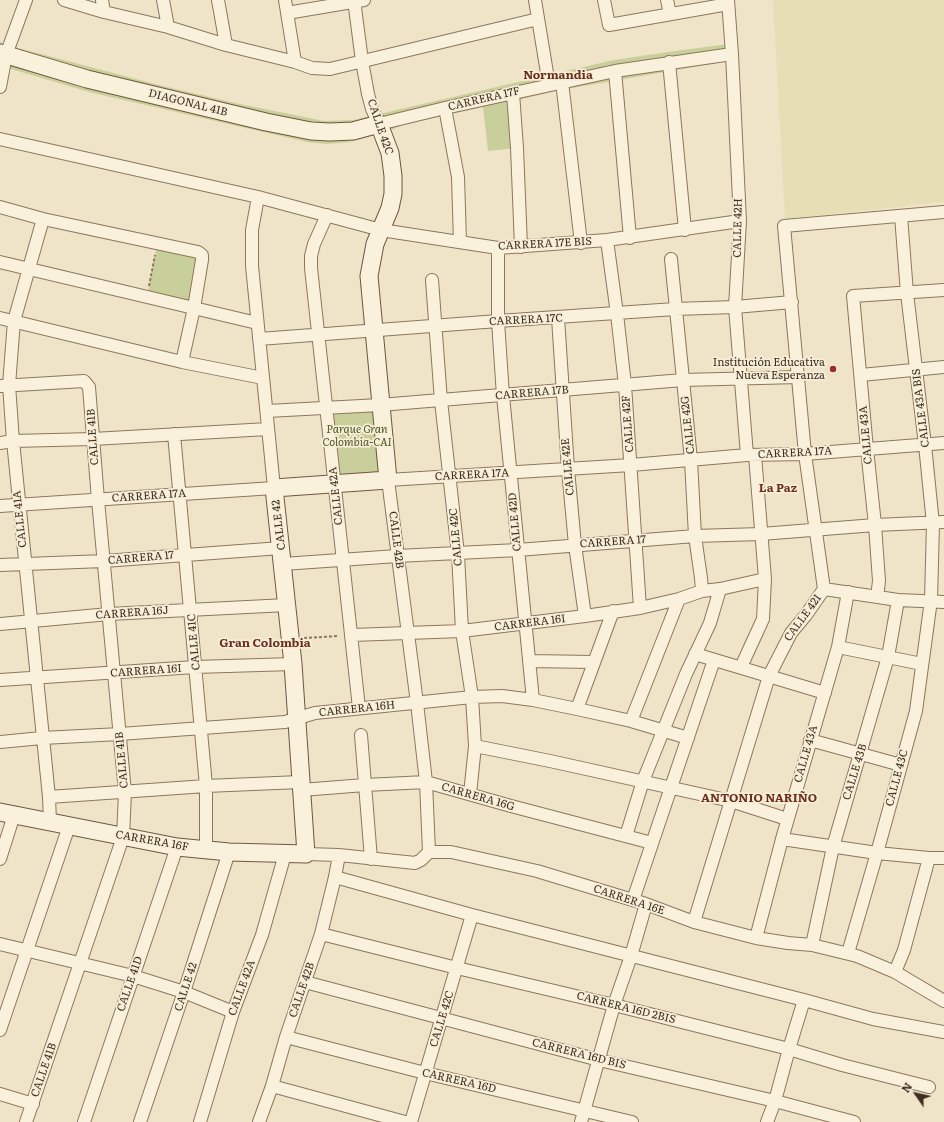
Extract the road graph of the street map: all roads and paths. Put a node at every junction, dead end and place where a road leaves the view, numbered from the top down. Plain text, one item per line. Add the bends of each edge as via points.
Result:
1 (26, 0) edge
2 (64, 0) edge
3 (163, 0) edge
4 (218, 0) edge
5 (285, 0) edge
6 (535, 0) edge
7 (604, 0) edge
8 (668, 0) edge
9 (358, 1) edge
10 (728, 2) edge
11 (103, 6) edge
12 (287, 14) junction
13 (670, 14) junction
14 (538, 19) junction
15 (168, 27) junction
16 (226, 45) junction
17 (3, 54) edge
18 (732, 54) junction
19 (362, 61) junction
20 (295, 62) junction
21 (669, 62) junction
22 (615, 71) junction
23 (562, 82) junction
24 (549, 85) junction
25 (0, 87) edge
26 (513, 93) junction
27 (445, 108) junction
28 (379, 124) junction
29 (0, 139) edge
30 (258, 197) junction
31 (0, 207) edge
32 (944, 212) edge
33 (327, 215) junction
34 (902, 216) junction
35 (43, 219) junction
36 (740, 221) junction
37 (381, 230) junction
38 (685, 230) junction
39 (630, 238) junction
40 (608, 240) junction
41 (460, 242) junction
42 (581, 243) junction
43 (157, 244) junction
44 (521, 247) junction
45 (498, 248) junction
46 (671, 259) dead end
47 (0, 262) edge
48 (29, 268) junction
49 (432, 280) dead end
50 (944, 290) edge
51 (907, 293) junction
52 (147, 297) junction
53 (792, 302) junction
54 (735, 307) junction
55 (194, 308) junction
56 (675, 309) junction
57 (618, 314) junction
58 (0, 318) edge
59 (558, 318) junction
60 (14, 321) junction
61 (498, 321) junction
62 (257, 323) junction
63 (435, 326) junction
64 (374, 331) junction
65 (318, 335) junction
66 (259, 339) junction
67 (182, 362) junction
68 (944, 367) edge
69 (917, 370) junction
70 (861, 375) junction
71 (798, 377) junction
72 (263, 378) junction
73 (740, 378) junction
74 (683, 380) junction
75 (5, 385) edge
76 (625, 385) junction
77 (563, 390) junction
78 (503, 396) junction
79 (441, 401) junction
80 (380, 405) junction
81 (327, 408) junction
82 (266, 410) junction
83 (268, 429) junction
84 (174, 434) junction
85 (93, 440) junction
86 (13, 441) junction
87 (0, 442) edge
88 (944, 444) edge
89 (926, 445) junction
90 (867, 449) junction
91 (805, 454) junction
92 (751, 455) junction
93 (691, 460) junction
94 (631, 465) junction
95 (568, 469) junction
96 (511, 473) junction
97 (450, 476) junction
98 (388, 480) junction
99 (335, 484) junction
100 (274, 488) junction
101 (180, 494) junction
102 (98, 500) junction
103 (19, 505) junction
104 (0, 506) edge
105 (939, 523) edge
106 (875, 525) junction
107 (815, 530) junction
108 (761, 534) junction
109 (696, 536) junction
110 (636, 540) junction
111 (575, 545) junction
112 (518, 550) junction
113 (184, 554) junction
114 (458, 554) junction
115 (282, 556) junction
116 (398, 556) junction
117 (343, 559) junction
118 (104, 561) junction
119 (25, 563) junction
120 (0, 564) edge
121 (765, 579) junction
122 (720, 589) junction
123 (824, 589) junction
124 (702, 591) junction
125 (848, 592) junction
126 (877, 597) junction
127 (679, 599) junction
128 (898, 600) junction
129 (931, 600) junction
130 (944, 602) edge
131 (287, 605) junction
132 (640, 608) junction
133 (191, 609) junction
134 (613, 611) junction
135 (109, 614) junction
136 (584, 616) junction
137 (30, 622) junction
138 (0, 624) edge
139 (525, 624) junction
140 (462, 631) junction
141 (408, 633) junction
142 (352, 635) junction
143 (290, 638) junction
144 (838, 647) junction
145 (695, 654) junction
146 (888, 657) junction
147 (714, 660) junction
148 (530, 661) junction
149 (594, 662) junction
150 (293, 664) junction
151 (922, 664) junction
152 (195, 667) junction
153 (741, 667) junction
154 (114, 673) junction
155 (769, 676) junction
156 (36, 677) junction
157 (0, 680) edge
158 (825, 693) junction
159 (472, 697) junction
160 (533, 700) junction
161 (417, 703) junction
162 (359, 708) junction
163 (577, 709) junction
164 (297, 719) junction
165 (630, 721) junction
166 (202, 727) junction
167 (662, 730) junction
168 (120, 734) junction
169 (361, 735) dead end
170 (42, 738) junction
171 (688, 738) junction
172 (810, 740) junction
173 (0, 742) edge
174 (475, 746) junction
175 (861, 754) junction
176 (901, 765) junction
177 (642, 781) junction
178 (426, 782) junction
179 (365, 785) junction
180 (206, 786) junction
181 (301, 786) junction
182 (670, 787) junction
183 (125, 792) junction
184 (470, 794) junction
185 (49, 797) junction
186 (731, 801) junction
187 (7, 814) edge
188 (787, 820) junction
189 (50, 822) junction
190 (69, 826) junction
191 (626, 836) junction
192 (123, 837) junction
193 (782, 839) junction
194 (652, 843) junction
195 (177, 846) junction
196 (833, 847) junction
197 (206, 850) junction
198 (229, 852) junction
199 (429, 852) junction
200 (877, 853) junction
201 (285, 854) junction
202 (306, 854) junction
203 (339, 855) junction
204 (929, 858) junction
205 (944, 858) edge
206 (0, 859) edge
207 (371, 859) junction
208 (335, 877) junction
209 (633, 900) junction
210 (646, 904) junction
211 (472, 915) junction
212 (694, 922) junction
213 (321, 934) junction
214 (756, 938) junction
215 (0, 944) edge
216 (812, 945) junction
217 (26, 950) junction
218 (848, 953) junction
219 (631, 956) junction
220 (80, 963) junction
221 (457, 968) junction
222 (895, 972) junction
223 (133, 976) junction
224 (305, 982) junction
225 (184, 992) junction
226 (804, 1000) junction
227 (944, 1001) edge
228 (614, 1005) junction
229 (233, 1012) junction
230 (442, 1019) junction
231 (0, 1030) edge
232 (944, 1032) edge
233 (286, 1037) junction
234 (789, 1049) junction
235 (599, 1060) junction
236 (425, 1073) junction
237 (272, 1086) junction
238 (930, 1087) dead end
239 (0, 1094) edge
240 (775, 1101) junction
241 (33, 1104) junction
242 (583, 1116) edge
243 (26, 1122) edge
244 (84, 1122) edge
245 (140, 1122) edge
246 (200, 1122) edge
247 (259, 1122) edge
248 (405, 1122) edge
249 (411, 1122) edge
250 (632, 1122) edge
251 (767, 1122) edge
252 (854, 1122) edge

1 - 17 street
2 - 11 street
3 - 15 street
4 - 16 street
5 - 12 street
6 - 14 street
7 - 13 street via 609,25
8 - 13 street
9 - 12 street
9 - 19 street, CALLE 42C
10 - 13 street
10 - 18 street, CALLE 42H
11 - 15 street
12 - 20 street
14 - 19 street
14 - 24 street
15 - 16 street
16 - 20 street
17 - 25 street
17 - 28 street, DIAGONAL 41B via 87,79 311,131 353,131
18 - 21 street, CARRERA 17F
18 - 36 street, CALLE 42H
19 - 20 street via 330,69 312,68
19 - 28 street, CALLE 42C via 372,109
21 - 22 street, CARRERA 17F
21 - 38 street
22 - 23 street, CARRERA 17F
22 - 39 street
23 - 24 street, CARRERA 17F
23 - 42 street
24 - 26 street, CARRERA 17F
26 - 27 street, CARRERA 17F
26 - 44 street
27 - 28 street, CARRERA 17F
27 - 41 street via 458,177
28 - 37 street, CALLE 42C via 390,153 394,176 390,208
29 - 30 street, CARRERA 17E BIS
30 - 33 street, CARRERA 17E BIS
30 - 62 street, CALLE 42 via 252,230
31 - 35 street
32 - 34 street
33 - 37 street, CARRERA 17E BIS
33 - 65 street, CALLE 42A via 311,256
34 - 51 street, CALLE 43A BIS
34 - 53 street, CALLE 42I via 784,226
35 - 43 street
35 - 48 street, CALLE 41A
36 - 38 street, CARRERA 17E BIS
36 - 54 street, CALLE 42H
37 - 41 street, CARRERA 17E BIS
37 - 64 street, CALLE 42B via 375,244 369,276
38 - 39 street, CARRERA 17E BIS
39 - 40 street, CARRERA 17E BIS
40 - 42 street, CARRERA 17E BIS
40 - 57 street, CALLE 42F
41 - 45 street, CARRERA 17E BIS
42 - 44 street, CARRERA 17E BIS
43 - 52 path
43 - 55 street via 198,252 202,256
44 - 45 street, CARRERA 17E BIS
45 - 61 street, CALLE 42D
46 - 56 street, CALLE 42G
47 - 48 street
48 - 52 street
48 - 60 street, CALLE 41A
49 - 63 street, CALLE 42C
50 - 51 street
51 - 69 street, CALLE 43A BIS
51 - 70 street, CALLE 43A via 853,296
52 - 55 street
53 - 54 street, CARRERA 17C
53 - 71 street, CALLE 42I
54 - 56 street, CARRERA 17C
54 - 73 street, CALLE 42H
55 - 62 street
55 - 67 street
56 - 57 street, CARRERA 17C
56 - 74 street, CALLE 42G
57 - 59 street, CARRERA 17C
57 - 76 street, CALLE 42F
58 - 60 street
59 - 61 street, CARRERA 17C
59 - 77 street, CALLE 42E
60 - 67 street
60 - 75 street, CALLE 41A
61 - 63 street, CARRERA 17C
61 - 78 street, CALLE 42D
62 - 66 street, CALLE 42
63 - 64 street, CARRERA 17C
63 - 79 street, CALLE 42C
64 - 65 street, CARRERA 17C
64 - 80 street, CALLE 42B
65 - 66 street, CARRERA 17C
65 - 81 street, CALLE 42A
66 - 72 street, CALLE 42
67 - 72 street
68 - 69 street
69 - 70 street
69 - 89 street, CALLE 43A BIS
70 - 90 street, CALLE 43A
71 - 73 street, CARRERA 17B
71 - 91 street, CALLE 42I
72 - 82 street, CALLE 42
73 - 74 street, CARRERA 17B
73 - 92 street, CALLE 42H
74 - 76 street, CARRERA 17B
74 - 93 street, CALLE 42G
75 - 85 street, CALLE 41B via 84,381 89,387
75 - 86 street, CALLE 41A
76 - 77 street, CARRERA 17B
76 - 94 street, CALLE 42F
77 - 78 street, CARRERA 17B
77 - 95 street, CALLE 42E
78 - 79 street, CARRERA 17B
78 - 96 street, CALLE 42D
79 - 80 street, CARRERA 17B
79 - 97 street, CALLE 42C
80 - 81 street, CARRERA 17B
80 - 98 street, CALLE 42B
81 - 82 street, CARRERA 17B
81 - 99 street, CALLE 42A
82 - 83 street, CALLE 42
83 - 84 street
83 - 100 street, CALLE 42
84 - 85 street
84 - 101 street, CALLE 41C
85 - 86 street
85 - 102 street, CALLE 41B
86 - 87 street
86 - 103 street, CALLE 41A
88 - 89 street, CARRERA 17A
89 - 90 street, CARRERA 17A
89 - 105 street, CALLE 43A BIS
90 - 91 street, CARRERA 17A
90 - 106 street, CALLE 43A
91 - 92 street, CARRERA 17A
91 - 107 street, CALLE 42I
92 - 93 street, CARRERA 17A
92 - 108 street, CALLE 42H
93 - 94 street, CARRERA 17A
93 - 109 street, CALLE 42G
94 - 95 street, CARRERA 17A
94 - 110 street, CALLE 42F
95 - 96 street, CARRERA 17A
95 - 111 street, CALLE 42E
96 - 97 street, CARRERA 17A
96 - 112 street, CALLE 42D
97 - 98 street, CARRERA 17A
97 - 114 street, CALLE 42C
98 - 99 street, CARRERA 17A
98 - 116 street, CALLE 42B
99 - 100 street, CARRERA 17A
99 - 117 street, CALLE 42A
100 - 101 street, CARRERA 17A
100 - 115 street, CALLE 42
101 - 102 street, CARRERA 17A
101 - 113 street, CALLE 41C
102 - 103 street, CARRERA 17A
102 - 118 street, CALLE 41B
103 - 104 street, CARRERA 17A
103 - 119 street, CALLE 41A
105 - 106 street, CARRERA 17
105 - 129 street, CALLE 43A BIS
106 - 107 street, CARRERA 17
106 - 126 street, CALLE 43A via 879,581
107 - 108 street, CARRERA 17
107 - 123 street, CALLE 42I
108 - 109 street, CARRERA 17
108 - 121 street, CALLE 42H
109 - 110 street, CARRERA 17
109 - 124 street, CALLE 42G
110 - 111 street, CARRERA 17
110 - 132 street, CALLE 42F
111 - 112 street, CARRERA 17
111 - 136 street, CALLE 42E
112 - 114 street, CARRERA 17
112 - 139 street, CALLE 42D
113 - 115 street, CARRERA 17
113 - 118 street, CARRERA 17
113 - 133 street, CALLE 41C
114 - 116 street, CARRERA 17
114 - 140 street, CALLE 42C
115 - 117 street, CARRERA 17
115 - 131 street, CALLE 42
116 - 117 street, CARRERA 17
116 - 141 street, CALLE 42B
117 - 142 street, CALLE 42A
118 - 119 street, CARRERA 17
118 - 135 street, CALLE 41B
119 - 120 street, CARRERA 17
119 - 137 street, CALLE 41A
121 - 122 street, CARRERA 16I
121 - 153 street, CALLE 42H via 763,619
122 - 124 street, CARRERA 16I
122 - 145 street via 710,623
123 - 125 street
123 - 155 street, CALLE 42I via 791,633
124 - 127 street, CARRERA 16I
125 - 126 street
125 - 144 street, CALLE 43A
126 - 128 street
127 - 132 street, CARRERA 16I
127 - 165 street
128 - 129 street
128 - 146 street, CALLE 43B
129 - 130 street
129 - 151 street, CALLE 43C
131 - 133 street, CARRERA 16J
131 - 143 street, CALLE 42
132 - 134 street, CARRERA 16I
133 - 135 street, CARRERA 16J
133 - 152 street, CALLE 41C
134 - 136 street, CARRERA 16I
134 - 149 street
135 - 137 street, CARRERA 16J
135 - 154 street, CALLE 41B
136 - 139 street, CARRERA 16I
137 - 138 street, CARRERA 16J
137 - 156 street, CALLE 41A
139 - 140 street, CARRERA 16I
139 - 148 street, CALLE 42D
140 - 141 street, CARRERA 16I
140 - 159 street, CALLE 42C
141 - 142 street, CARRERA 16I
141 - 161 street, CALLE 42B
142 - 143 path
142 - 162 street, CALLE 42A
143 - 150 street, CALLE 42
144 - 146 street
144 - 158 street, CALLE 43A
145 - 147 street
145 - 167 street
146 - 151 street
146 - 175 street, CALLE 43B
147 - 153 street
147 - 171 street
148 - 149 street
148 - 160 street, CALLE 42D
149 - 163 street
150 - 152 street, CARRERA 16I
150 - 164 street, CALLE 42
151 - 176 street, CALLE 43C via 916,711
152 - 154 street, CARRERA 16I
152 - 166 street, CALLE 41C
153 - 155 street
154 - 156 street, CARRERA 16I
154 - 168 street, CALLE 41B
155 - 158 street
155 - 186 street, CALLE 42I
156 - 157 street, CARRERA 16I
156 - 170 street, CALLE 41A
158 - 172 street, CALLE 43A
159 - 160 street, CARRERA 16H via 502,696
159 - 161 street, CARRERA 16H
159 - 174 street, CALLE 42C
160 - 163 street, CARRERA 16H
161 - 162 street, CARRERA 16H
161 - 178 street, CALLE 42B
162 - 164 street, CARRERA 16H via 315,713
163 - 165 street, CARRERA 16H
164 - 166 street, CARRERA 16H
164 - 181 street, CALLE 42
165 - 167 street, CARRERA 16H
166 - 168 street, CARRERA 16H
166 - 180 street, CALLE 41C
167 - 171 street, CARRERA 16H
167 - 177 street
168 - 170 street, CARRERA 16H
168 - 183 street, CALLE 41B
169 - 179 street
170 - 173 street, CARRERA 16H
170 - 185 street, CALLE 41A
171 - 182 street
172 - 175 street
172 - 188 street, CALLE 43A
174 - 177 street
174 - 184 street, CALLE 42C
175 - 176 street
175 - 196 street, CALLE 43B
176 - 200 street, CALLE 43C
177 - 182 street
177 - 191 street
178 - 179 street, CARRERA 16G
178 - 184 street, CARRERA 16G
178 - 199 street, CALLE 42B
179 - 181 street, CARRERA 16G
179 - 207 street
180 - 181 street, CARRERA 16G
180 - 183 street, CARRERA 16G
180 - 197 street, CALLE 41C
181 - 202 street, CALLE 42
182 - 186 street
182 - 194 street
183 - 185 street, CARRERA 16G
183 - 192 street, CALLE 41B
184 - 191 street, CARRERA 16G
185 - 189 street, CALLE 41A
186 - 188 street
186 - 212 street, CALLE 42I
187 - 189 street, CARRERA 16F
187 - 206 street
188 - 193 street, CALLE 43A
189 - 190 street, CARRERA 16F
190 - 192 street, CARRERA 16F
190 - 217 street
191 - 194 street, CARRERA 16G
192 - 195 street, CARRERA 16F
192 - 220 street, CALLE 41B
193 - 196 street
193 - 214 street, CALLE 43A
194 - 209 street
195 - 197 street, CARRERA 16F
195 - 223 street, CALLE 41D
196 - 200 street
196 - 216 street, CALLE 43B
197 - 198 street, CARRERA 16F
198 - 201 street, CARRERA 16F
198 - 225 street, CALLE 42
199 - 207 street via 415,863
199 - 209 street, CARRERA 16E via 451,852 537,871
200 - 204 street
200 - 218 street, CALLE 43C
201 - 202 street, CARRERA 16F
201 - 229 street, CALLE 42A via 262,935
202 - 203 street
203 - 207 street
203 - 208 street, CALLE 42B
204 - 205 street
204 - 222 street via 904,950
208 - 211 street
208 - 213 street, CALLE 42B
209 - 210 street, CARRERA 16E
210 - 212 street, CARRERA 16E
210 - 219 street
211 - 219 street
211 - 221 street, CALLE 42C
212 - 214 street, CARRERA 16E
213 - 221 street, CARRERA 16D 2BIS
213 - 224 street, CALLE 42B
214 - 216 street, CARRERA 16E
215 - 217 street
216 - 218 street, CARRERA 16E
217 - 220 street
217 - 231 street
218 - 222 street, CARRERA 16E
219 - 226 street
219 - 228 street
220 - 223 street
220 - 241 street, CALLE 41B
221 - 228 street, CARRERA 16D 2BIS
221 - 230 street, CALLE 42C
222 - 227 street, CARRERA 16E
223 - 225 street
223 - 244 street, CALLE 41D
224 - 230 street, CARRERA 16D BIS
224 - 233 street, CALLE 42B
225 - 229 street
225 - 245 street, CALLE 42
226 - 232 street via 873,1018
226 - 234 street
228 - 234 street, CARRERA 16D 2BIS
228 - 235 street
229 - 246 street, CALLE 42A
230 - 235 street, CARRERA 16D BIS
230 - 236 street, CALLE 42C
233 - 236 street, CARRERA 16D
233 - 237 street, CALLE 42B
234 - 238 street, CARRERA 16D 2BIS
234 - 240 street
235 - 240 street, CARRERA 16D BIS
235 - 242 street
236 - 242 street, CARRERA 16D
236 - 249 street, CALLE 42C
237 - 247 street, CALLE 42B
237 - 248 street
239 - 241 street
240 - 251 street
240 - 252 street, CARRERA 16D BIS
241 - 243 street, CALLE 41B
242 - 250 street, CARRERA 16D

